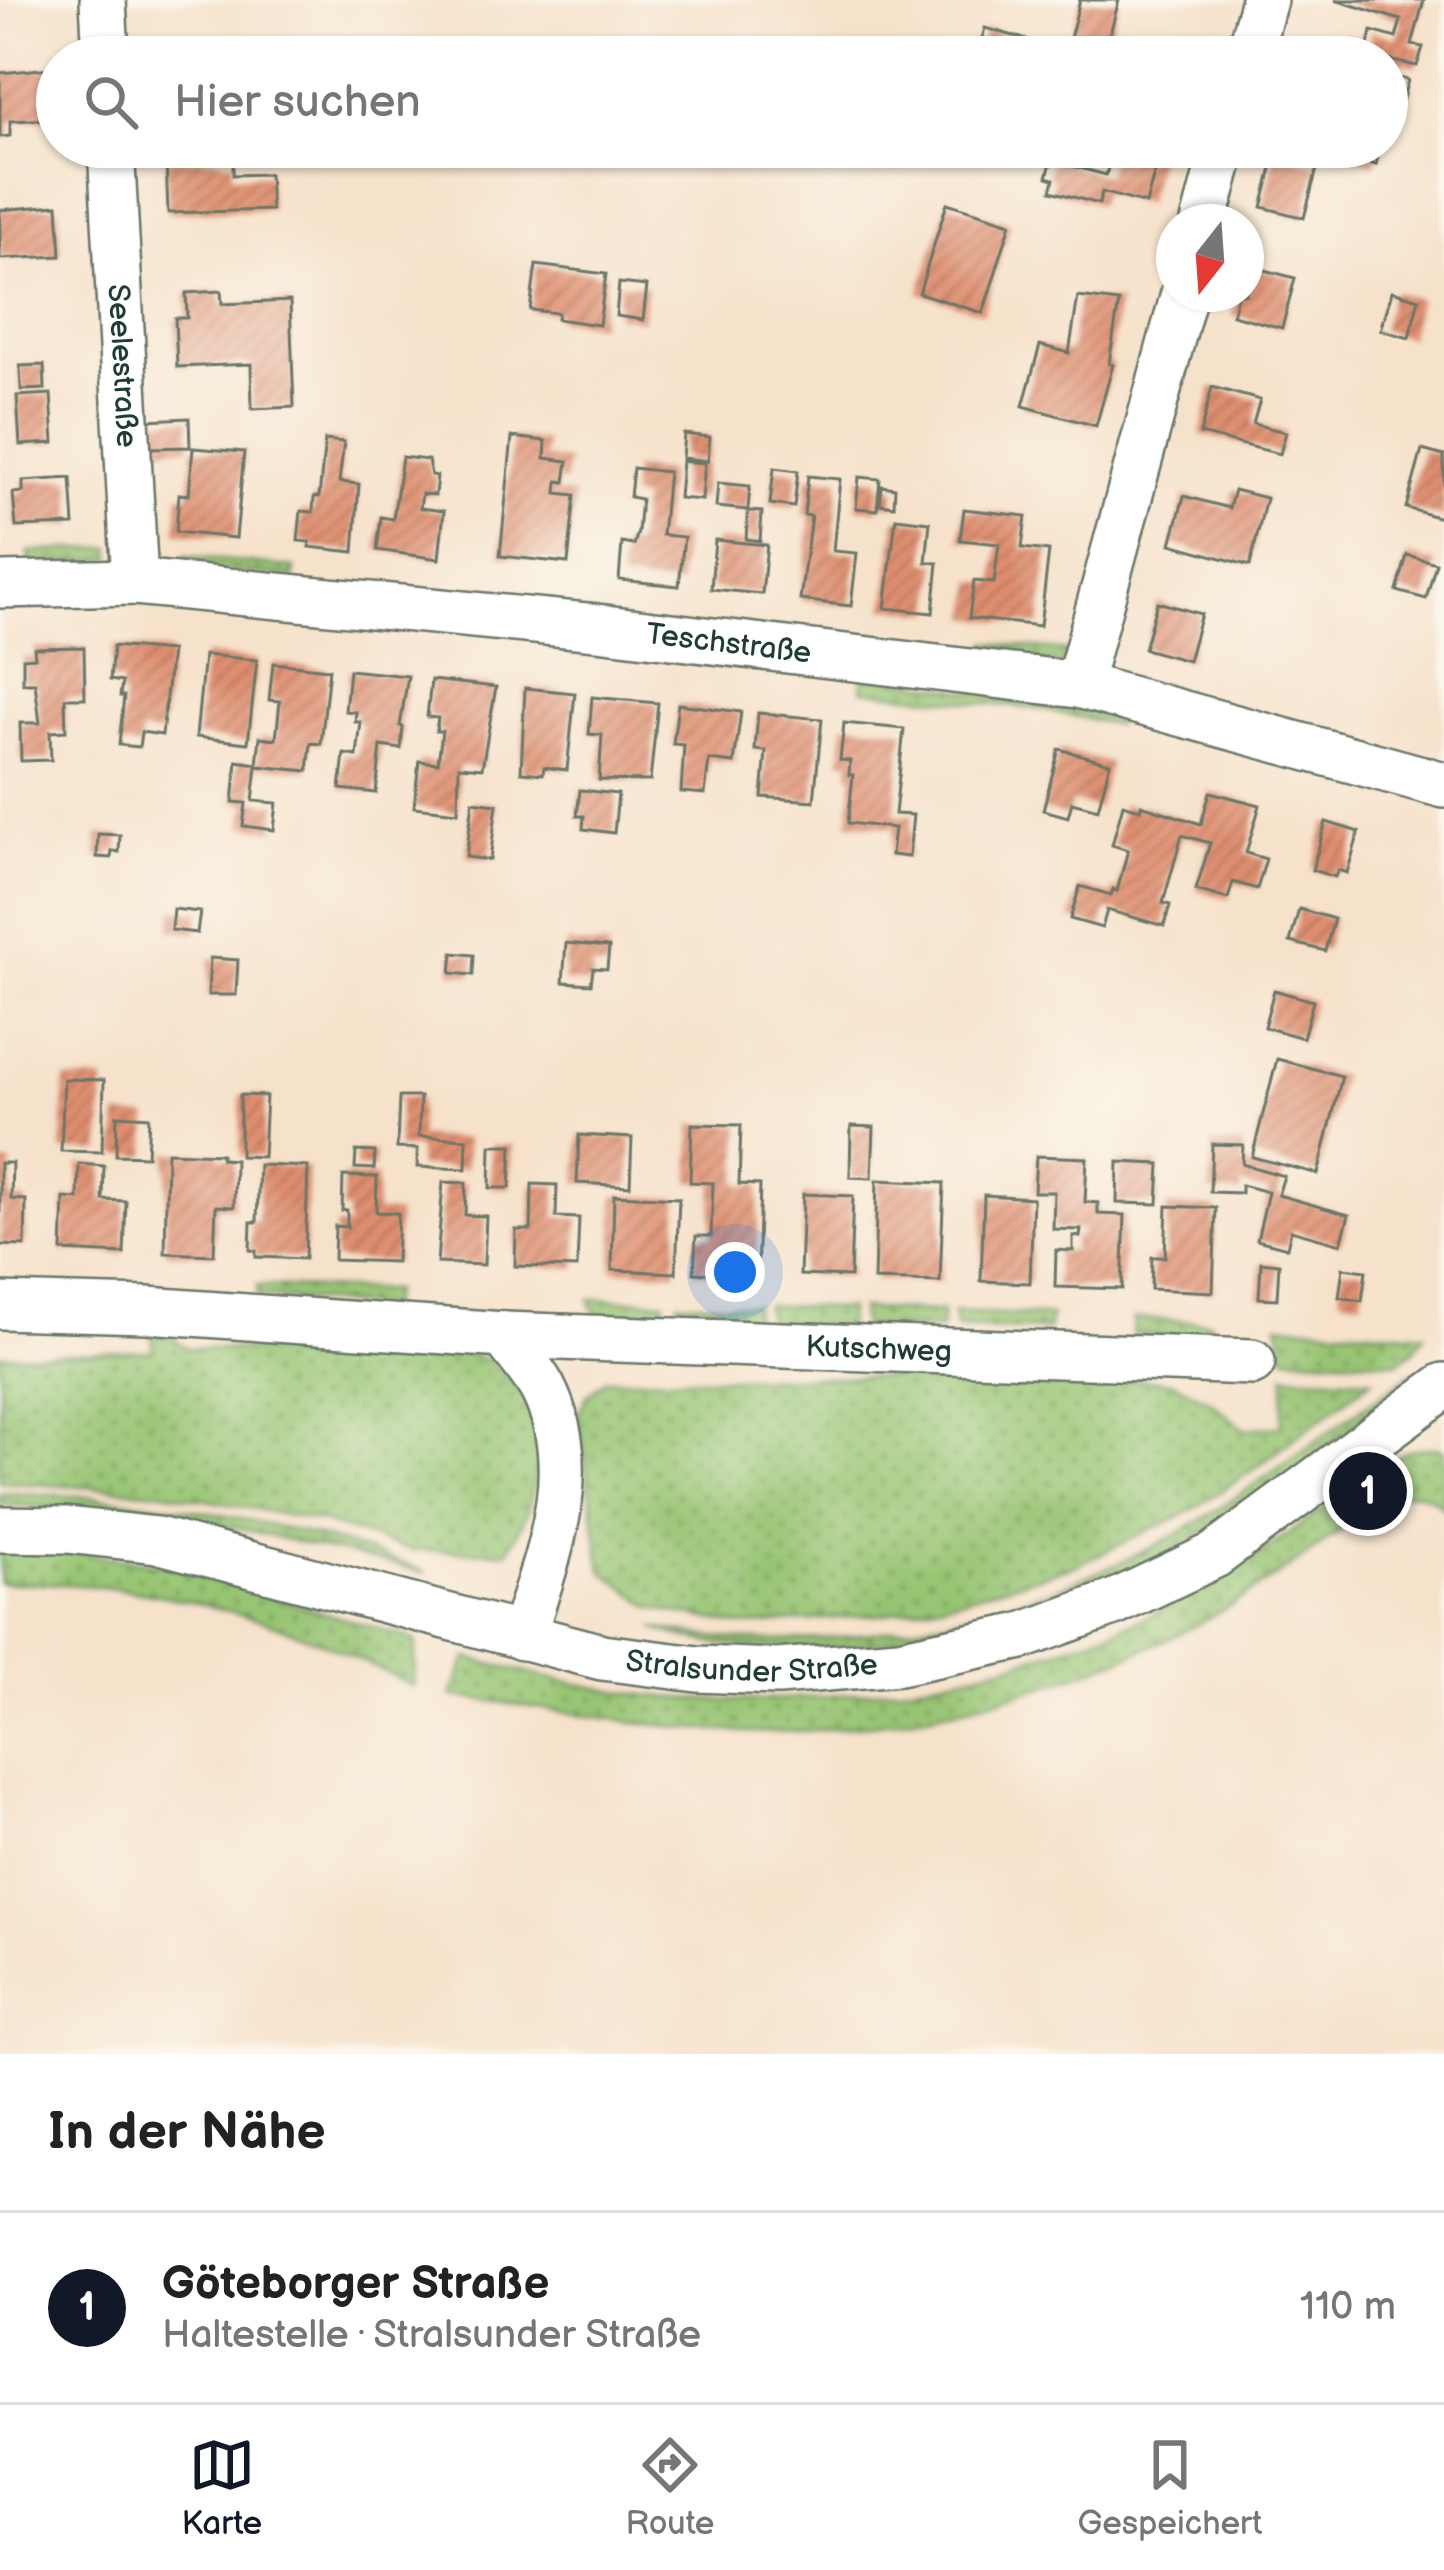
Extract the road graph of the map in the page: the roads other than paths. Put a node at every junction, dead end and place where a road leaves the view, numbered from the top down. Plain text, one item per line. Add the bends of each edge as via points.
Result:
1 (103, 0) edge
2 (1264, 0) edge
3 (105, 36) edge
4 (1255, 36) edge
5 (112, 168) edge
6 (1218, 168) edge
7 (1209, 204) edge
8 (1179, 312) edge
9 (135, 582) junction
10 (0, 585) edge
11 (1078, 685) junction
12 (1444, 785) edge
13 (0, 1306) edge
14 (504, 1335) junction
15 (1252, 1361) dead end
16 (1444, 1386) edge
17 (0, 1529) edge
18 (523, 1636) junction

1 - 3 street
2 - 4 street
5 - 9 street, Seelestraße
6 - 7 street
8 - 11 street
9 - 10 street, Teschstraße
9 - 11 street, Teschstraße
11 - 12 street, Teschstraße
13 - 14 street, Kutschweg
14 - 15 street, Kutschweg
14 - 18 street via 543,1389 560,1442 562,1496
16 - 18 street, Stralsunder Straße via 1215,1555 1022,1636 899,1662 778,1672 622,1659
17 - 18 street, Stralsunder Straße via 158,1540

